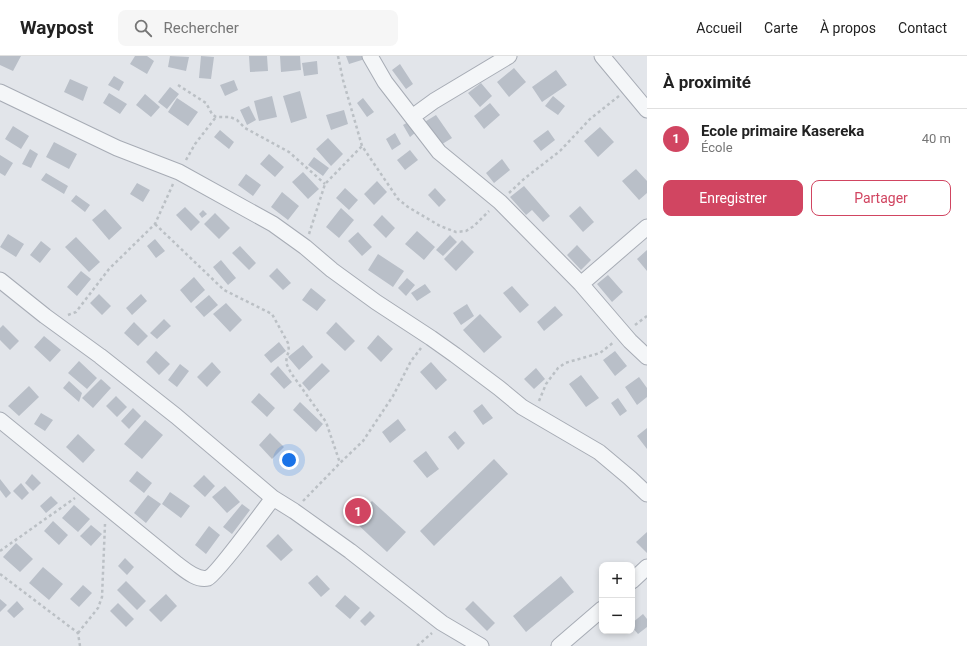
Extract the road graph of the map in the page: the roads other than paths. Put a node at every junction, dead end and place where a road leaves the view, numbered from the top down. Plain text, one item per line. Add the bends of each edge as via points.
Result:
1 (370, 56) edge
2 (509, 56) edge
3 (602, 56) edge
4 (0, 92) edge
5 (647, 110) edge
6 (412, 117) junction
7 (647, 227) edge
8 (0, 280) edge
9 (581, 284) junction
10 (647, 357) edge
11 (0, 420) edge
12 (647, 494) edge
13 (273, 498) junction
14 (647, 567) edge
15 (635, 578) edge
16 (599, 612) edge
17 (481, 646) edge
18 (559, 646) edge

1 - 6 street via 384,82
2 - 6 street
3 - 5 street
4 - 12 street via 117,148 179,172 272,224 522,407 599,452
6 - 9 street via 439,152 500,202
7 - 9 street
8 - 13 street via 176,416
9 - 10 street via 623,334
11 - 13 street via 186,571 198,578 211,576
13 - 17 street via 350,551 442,623
14 - 15 street
16 - 18 street

